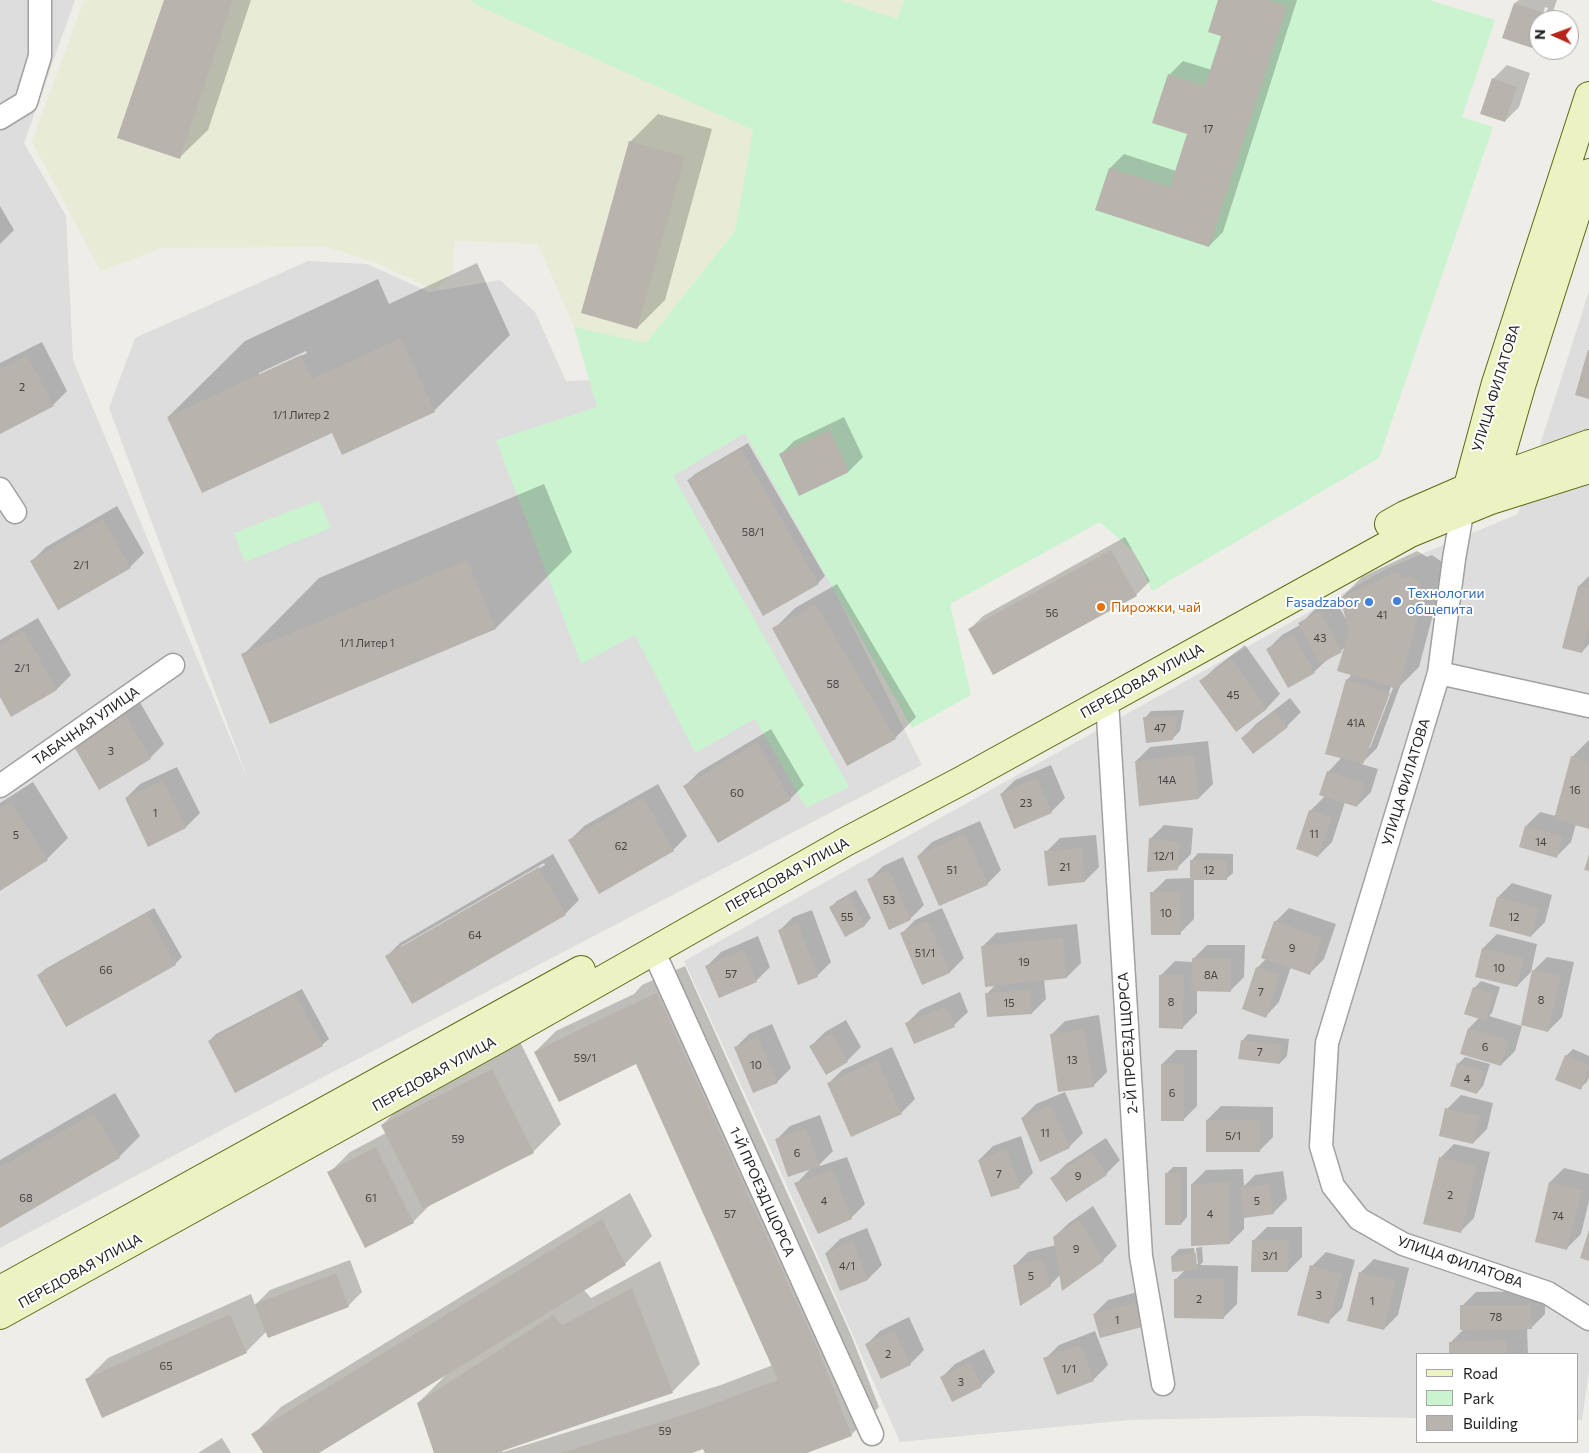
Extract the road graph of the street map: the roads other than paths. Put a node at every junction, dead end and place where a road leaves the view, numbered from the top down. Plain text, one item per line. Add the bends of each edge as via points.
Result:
1 (40, 0) edge
2 (1589, 96) edge
3 (0, 118) edge
4 (1589, 174) edge
5 (1513, 412) junction
6 (1589, 444) edge
7 (1549, 457) junction
8 (1589, 469) edge
9 (0, 489) edge
10 (1478, 495) junction
11 (15, 512) dead end
12 (173, 665) dead end
13 (1439, 673) junction
14 (1107, 700) junction
15 (1589, 706) edge
16 (0, 786) edge
17 (653, 950) junction
18 (0, 1290) edge
19 (0, 1315) edge
20 (1589, 1319) edge
21 (1163, 1384) dead end
22 (872, 1434) dead end

1 - 3 street via 40,56 26,102
2 - 10 main road, УЛИЦА ФИЛАТОВА via 1496,383
4 - 5 main road
5 - 7 main road via 1526,445
5 - 10 main road
6 - 7 main road, ПЕРЕДОВАЯ УЛИЦА
7 - 10 main road, ПЕРЕДОВАЯ УЛИЦА
8 - 10 main road, ПЕРЕДОВАЯ УЛИЦА
9 - 11 street
10 - 13 street, УЛИЦА ФИЛАТОВА via 1454,559
10 - 14 main road, ПЕРЕДОВАЯ УЛИЦА
10 - 18 main road, ПЕРЕДОВАЯ УЛИЦА via 1405,515
12 - 16 street, ТАБАЧНАЯ УЛИЦА
13 - 15 street
13 - 20 street, УЛИЦА ФИЛАТОВА via 1327,1043 1321,1146 1333,1186 1359,1219 1403,1244 1548,1293
14 - 17 main road, ПЕРЕДОВАЯ УЛИЦА
14 - 21 street, 2-Й ПРОЕЗД ЩОРСА via 1141,1256
17 - 19 main road, ПЕРЕДОВАЯ УЛИЦА
17 - 22 street, 1-Й ПРОЕЗД ЩОРСА

